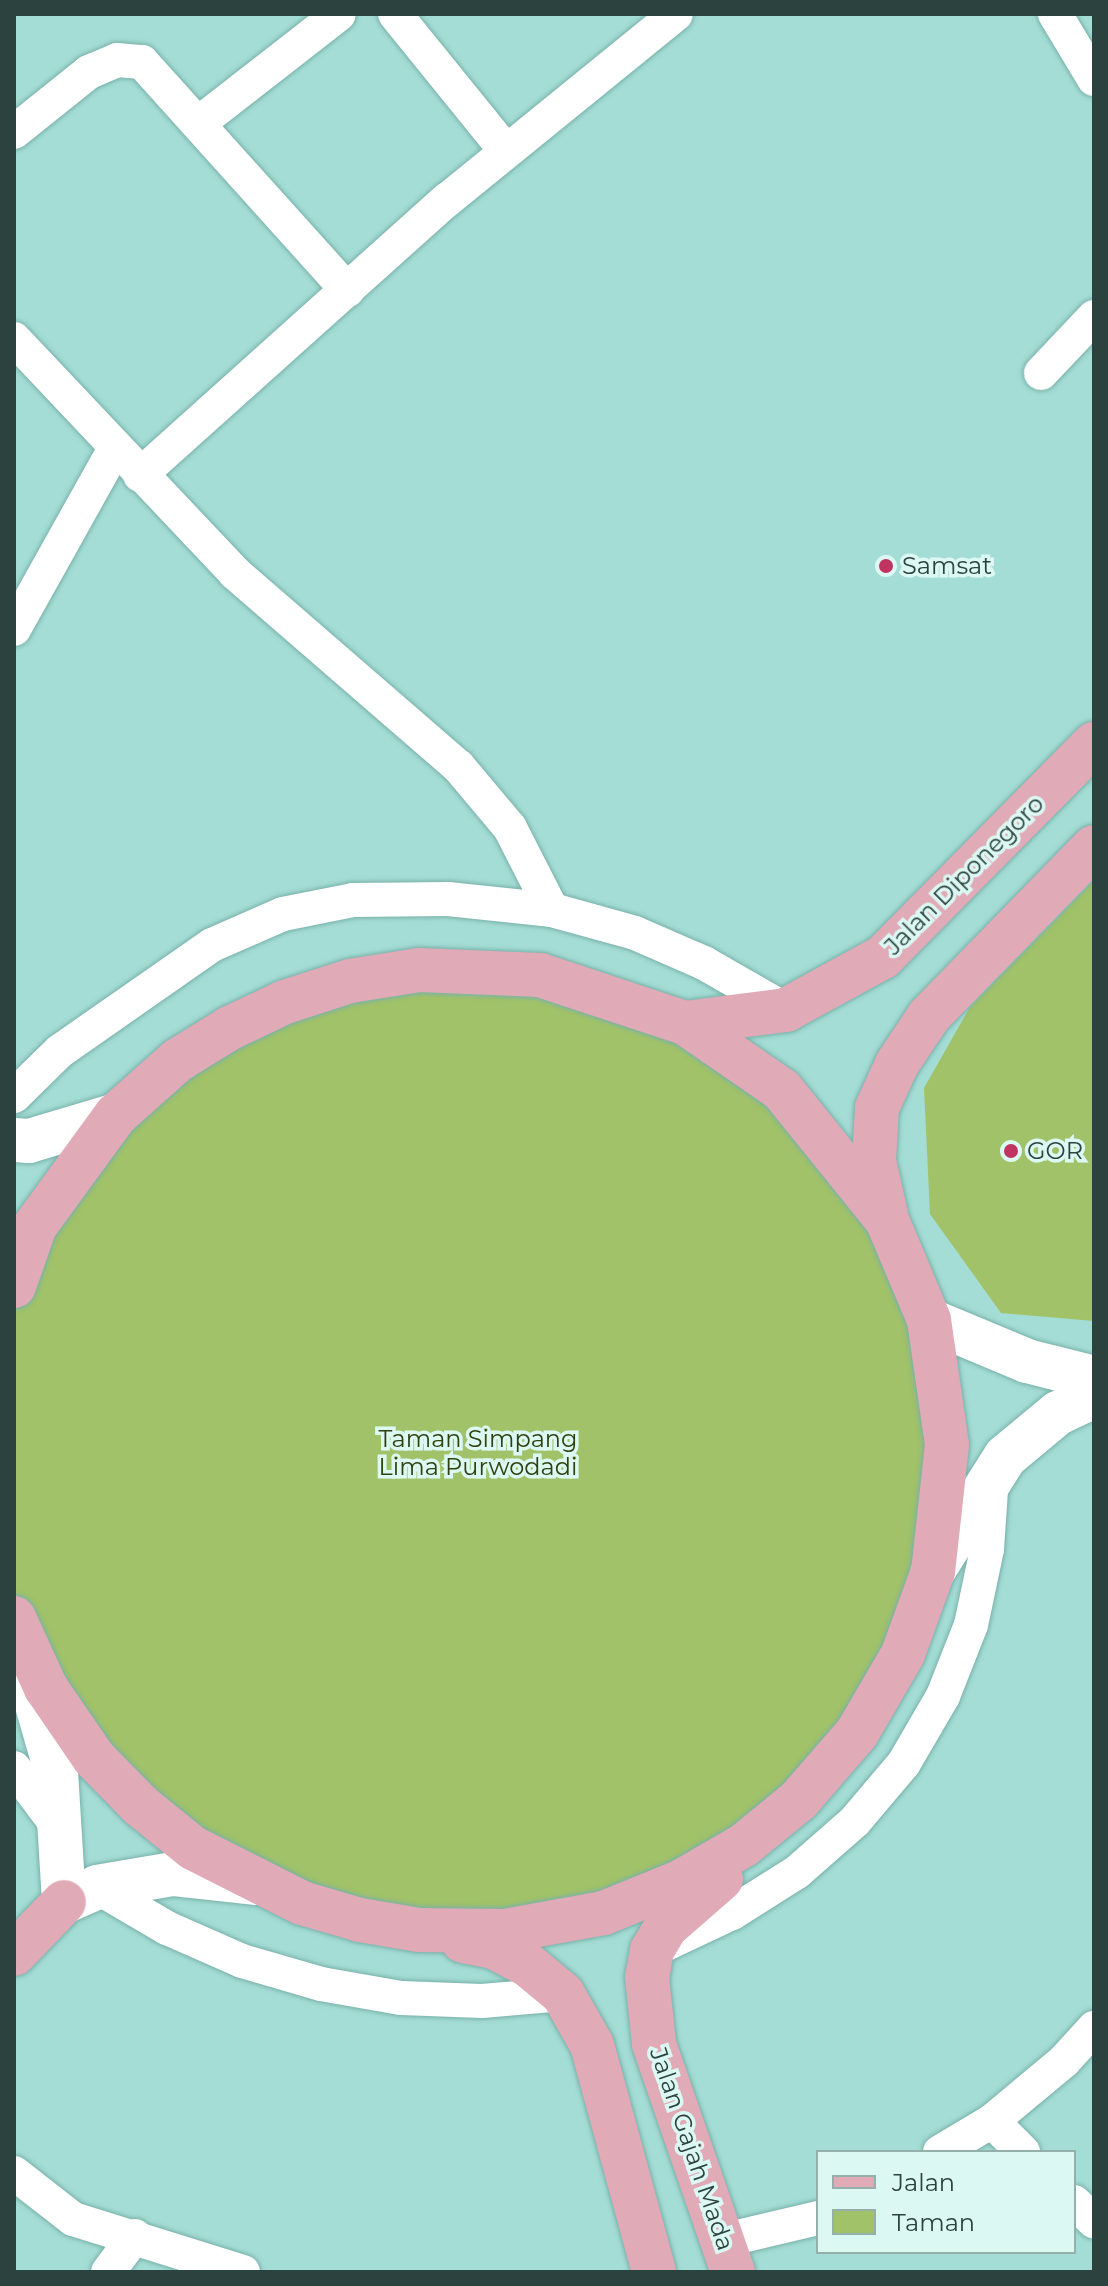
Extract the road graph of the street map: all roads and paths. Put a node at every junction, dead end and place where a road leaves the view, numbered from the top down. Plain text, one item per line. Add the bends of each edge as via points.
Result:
1 (339, 14) edge
2 (395, 14) edge
3 (676, 14) edge
4 (1055, 14) edge
5 (1094, 79) edge
6 (199, 123) junction
7 (14, 132) edge
8 (506, 151) junction
9 (347, 290) junction
10 (1094, 317) edge
11 (14, 339) edge
12 (1041, 373) dead end
13 (115, 448) junction
14 (140, 475) junction
15 (14, 629) edge
16 (1094, 744) edge
17 (1094, 847) edge
18 (552, 910) junction
19 (786, 1010) junction
20 (685, 1023) junction
21 (14, 1096) edge
22 (116, 1115) junction
23 (14, 1140) edge
24 (887, 1220) junction
25 (14, 1286) edge
26 (929, 1320) junction
27 (1094, 1378) edge
28 (1094, 1396) edge
29 (992, 1476) junction
30 (933, 1571) junction
31 (14, 1618) edge
32 (14, 1624) edge
33 (14, 1768) edge
34 (799, 1800) junction
35 (57, 1825) junction
36 (80, 1894) junction
37 (302, 1903) junction
38 (360, 1920) junction
39 (652, 1950) junction
40 (14, 1954) edge
41 (563, 1994) junction
42 (1094, 2028) edge
43 (992, 2121) junction
44 (943, 2150) edge
45 (1021, 2150) edge
46 (14, 2173) edge
47 (1076, 2204) edge
48 (816, 2219) edge
49 (1094, 2221) edge
50 (135, 2236) junction
51 (729, 2256) edge
52 (644, 2270) edge
53 (108, 2272) edge
54 (243, 2272) edge

1 - 6 street
2 - 8 street
3 - 8 street
4 - 5 street
6 - 7 street via 151,68 117,60 89,72
6 - 9 street
8 - 9 street
9 - 14 street
10 - 12 street
11 - 13 street
13 - 14 street
13 - 15 street
14 - 18 street via 235,573 458,766 510,828
16 - 19 main road, Jalan Diponegoro via 883,957
17 - 24 main road via 929,1016 897,1064 877,1108 874,1161
18 - 19 street via 635,933 704,963
18 - 21 street via 396,897 283,914 212,945 126,1002 60,1051
19 - 20 main road, Jalan Diponegoro
20 - 22 main road via 540,975 419,970 285,1002 230,1028 178,1060
20 - 24 main road via 782,1090
22 - 23 main road via 29,1141
22 - 25 main road via 35,1226
24 - 26 main road
26 - 27 main road via 1027,1361
26 - 30 main road via 947,1445
28 - 29 main road via 1023,1439
29 - 30 main road
29 - 39 street via 987,1549 971,1625 943,1696 904,1763 855,1821 797,1872 732,1913
30 - 34 main road via 903,1654 865,1720
31 - 37 main road via 46,1688 94,1758 141,1806 193,1848
32 - 35 main road via 56,1771
33 - 35 street
34 - 38 main road via 744,1845 682,1881 604,1913 504,1931 419,1930
34 - 39 main road via 666,1927
35 - 36 main road
36 - 37 main road via 172,1874 206,1874 252,1882
36 - 40 main road
36 - 41 street via 242,1961 321,1984 401,1998 482,2001
37 - 38 main road
38 - 41 main road via 494,1947 528,1965
39 - 51 main road, Jalan Gajah Mada via 647,1977 654,2044
41 - 52 main road via 592,2045
42 - 43 street via 1064,2061
43 - 44 street
43 - 45 street
46 - 50 street via 73,2219
47 - 49 street
48 - 51 street
50 - 53 street
50 - 54 street

